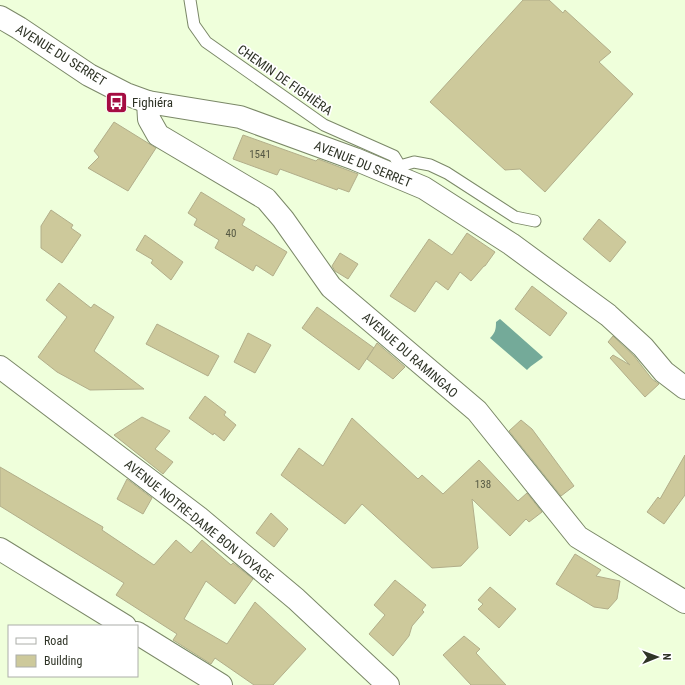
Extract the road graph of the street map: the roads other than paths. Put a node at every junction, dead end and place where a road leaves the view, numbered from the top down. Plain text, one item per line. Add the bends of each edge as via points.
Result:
1 (190, 0) edge
2 (0, 18) edge
3 (148, 102) junction
4 (398, 171) junction
5 (534, 221) dead end
6 (0, 368) edge
7 (685, 388) edge
8 (0, 549) edge
9 (685, 602) edge
10 (123, 625) edge
11 (138, 634) edge
12 (221, 685) edge
13 (388, 685) edge

1 - 4 lane, CHEMIN DE FIGHIÈRA via 194,25 206,42 324,125 394,156
2 - 3 street, AVENUE DU SERRET via 89,75
3 - 4 street, AVENUE DU SERRET via 240,117 354,159
3 - 9 street, AVENUE DU RAMINGAO via 149,119 158,135 266,199 283,218 332,287 477,411 578,537
4 - 5 lane via 414,162 430,165 447,173 515,217
4 - 7 street, AVENUE DU SERRET via 511,244 608,316 643,347 664,372
6 - 13 street, AVENUE NOTRE-DAME BON VOYAGE via 198,517 296,599
8 - 10 street
11 - 12 street

